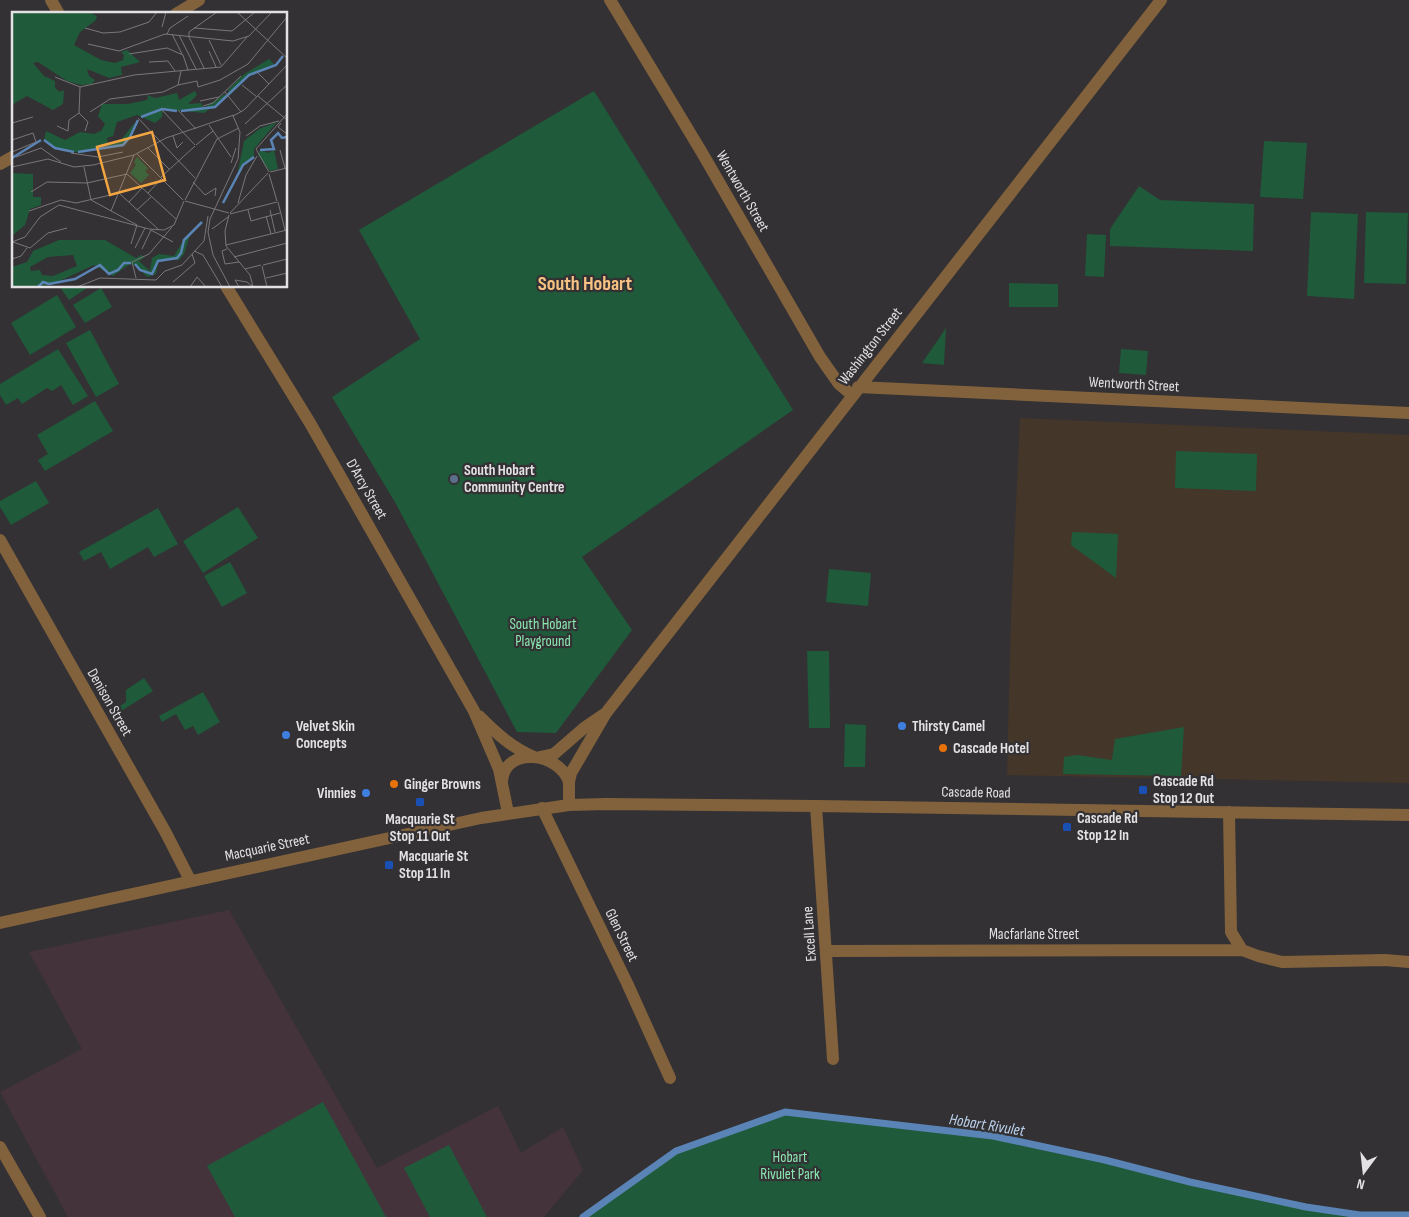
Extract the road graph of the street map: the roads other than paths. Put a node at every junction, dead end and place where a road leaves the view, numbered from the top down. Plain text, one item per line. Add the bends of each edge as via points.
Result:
1 (51, 0) edge
2 (199, 0) edge
3 (610, 0) edge
4 (1161, 0) edge
5 (59, 12) edge
6 (179, 12) edge
7 (12, 157) edge
8 (0, 164) edge
9 (227, 288) edge
10 (855, 391) junction
11 (1409, 413) edge
12 (0, 540) edge
13 (474, 711) junction
14 (606, 713) junction
15 (537, 757) junction
16 (502, 782) junction
17 (569, 782) junction
18 (569, 805) junction
19 (816, 806) junction
20 (542, 808) junction
21 (1229, 812) junction
22 (508, 813) junction
23 (1409, 815) edge
24 (190, 880) junction
25 (0, 923) edge
26 (1242, 950) junction
27 (827, 951) junction
28 (1409, 962) edge
29 (833, 1059) dead end
30 (670, 1078) dead end
31 (0, 1147) edge
32 (40, 1217) edge

1 - 5 street
2 - 6 street
3 - 10 street, Wentworth Street via 820,357 839,384
4 - 10 street, Washington Street
7 - 8 street
9 - 13 street, D'Arcy Street via 310,423
10 - 11 street, Wentworth Street
10 - 14 street, Washington Street
12 - 24 street, Denison Street
13 - 15 street, D'Arcy Street via 504,740
13 - 16 street, D'Arcy Street
14 - 15 street, Washington Street via 554,754
14 - 17 street, Washington Street via 572,770
15 - 16 street via 514,763 504,773
15 - 17 street via 559,767
16 - 22 street, D'Arcy Street
17 - 18 street, Washington Street
18 - 19 street, Cascade Road
18 - 20 street, Cascade Road
19 - 21 street, Cascade Road
19 - 27 street, Excell Lane
20 - 22 street, Macquarie Street
20 - 30 street, Glen Street
21 - 23 street, Cascade Road
21 - 26 street via 1231,932
22 - 24 street, Macquarie Street
24 - 25 street, Macquarie Street
26 - 27 street, Macfarlane Street
26 - 28 street, Macfarlane Street via 1282,962
27 - 29 street, Excell Lane
31 - 32 street

